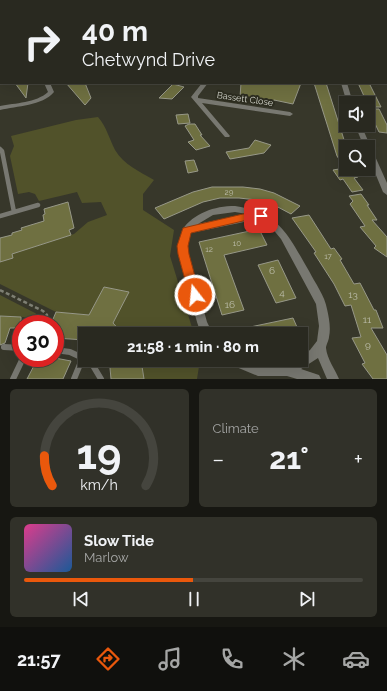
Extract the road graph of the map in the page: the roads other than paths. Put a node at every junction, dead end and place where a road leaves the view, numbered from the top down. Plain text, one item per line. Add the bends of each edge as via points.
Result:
1 (47, 84) edge
2 (204, 84) edge
3 (344, 84) edge
4 (348, 96) edge
5 (197, 100) junction
6 (0, 108) edge
7 (290, 114) dead end
8 (227, 136) dead end
9 (0, 149) edge
10 (375, 164) edge
11 (387, 192) edge
12 (38, 205) dead end
13 (14, 212) junction
14 (0, 216) edge
15 (261, 216) junction
16 (186, 230) junction
17 (204, 327) edge
18 (320, 347) junction
19 (4, 348) dead end
20 (12, 348) edge
21 (64, 351) edge
22 (78, 356) edge
23 (19, 367) edge
24 (81, 367) edge
25 (94, 367) edge
26 (250, 367) edge
27 (287, 370) junction
28 (13, 379) edge
29 (74, 379) edge
30 (101, 379) edge
31 (315, 379) edge
32 (333, 379) edge

1 - 6 street via 51,92 49,96
2 - 5 street, Bassett Close via 195,95 194,98
3 - 4 street
5 - 7 street, Bassett Close
5 - 8 street, Bassett Close
9 - 13 lane
10 - 11 street
12 - 13 lane
13 - 14 lane
15 - 16 street
15 - 16 street via 244,210 217,211 196,220
15 - 18 street via 282,233 321,304 324,325
16 - 17 street via 183,254
18 - 27 street via 303,362
18 - 32 street
19 - 20 lane
21 - 22 lane
23 - 28 lane
24 - 29 lane
25 - 30 lane
26 - 27 street via 258,370
27 - 31 street

